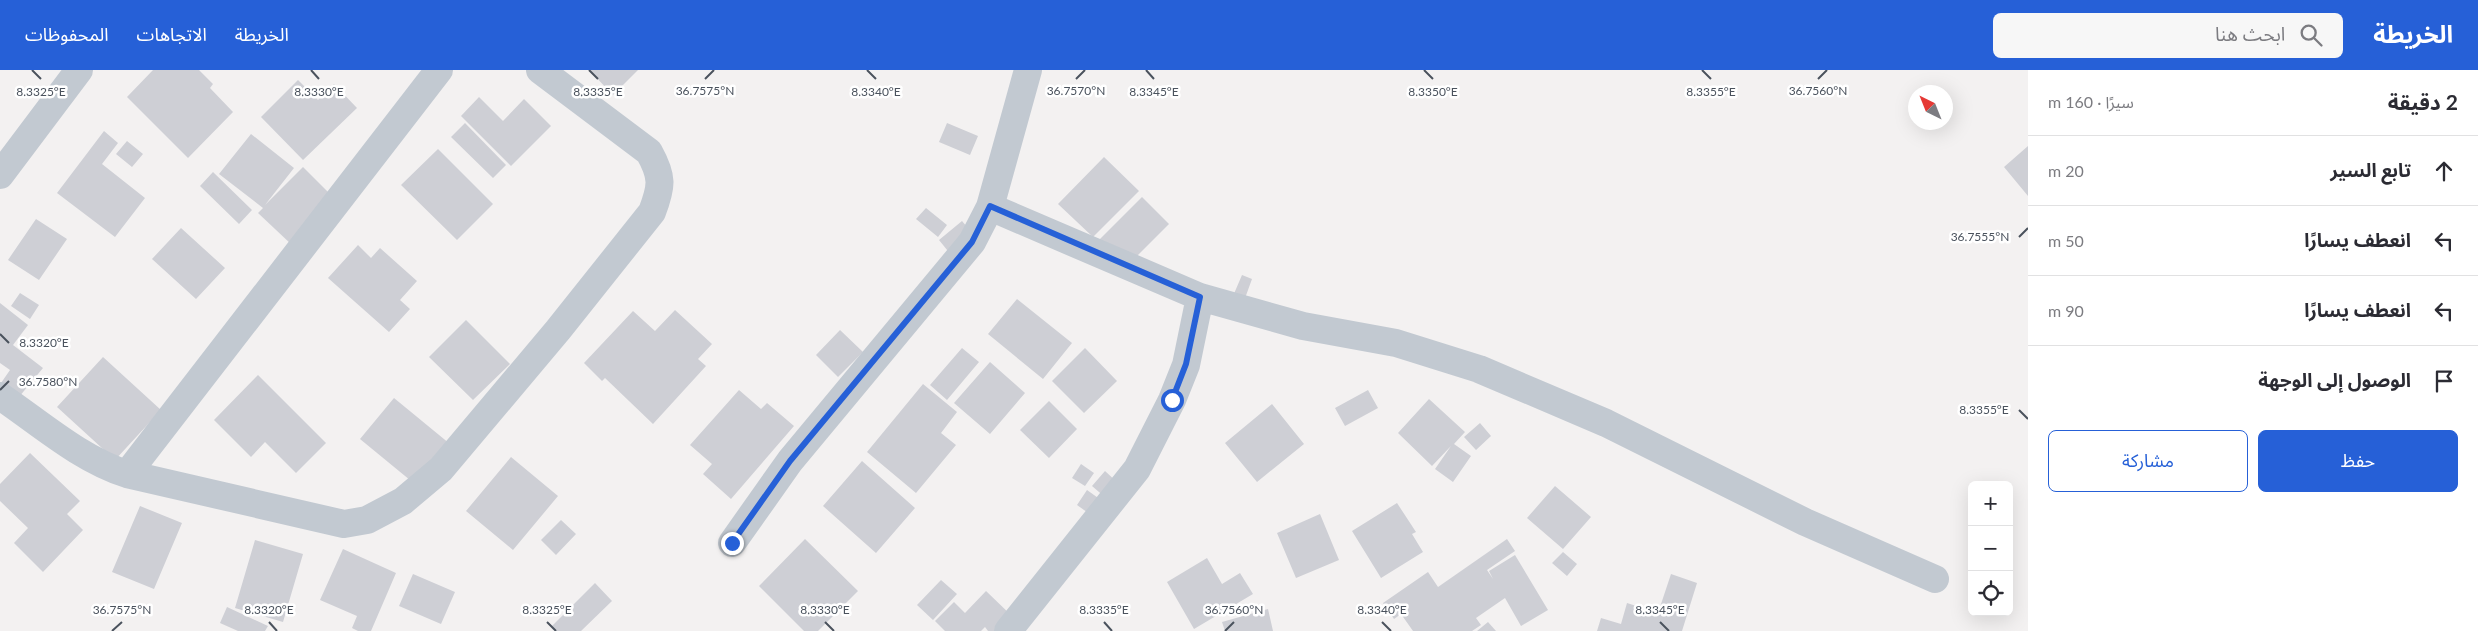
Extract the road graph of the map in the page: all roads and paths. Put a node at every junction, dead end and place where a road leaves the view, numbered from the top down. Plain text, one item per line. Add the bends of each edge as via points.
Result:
1 (78, 70) edge
2 (439, 70) edge
3 (540, 70) edge
4 (1028, 70) edge
5 (0, 175) edge
6 (990, 206) junction
7 (1200, 297) junction
8 (0, 396) edge
9 (127, 474) junction
10 (732, 543) dead end
11 (1935, 578) dead end
12 (1008, 631) edge

1 - 5 street
2 - 9 street
3 - 9 street via 649,152 659,170 659,194 652,212 441,469 403,501 367,520 344,524
4 - 6 street
6 - 7 street
6 - 10 street via 972,242 790,461
7 - 11 street via 1303,326 1396,344 1479,369 1606,423 1805,522
7 - 12 street via 1186,364 1172,400 1137,469
8 - 9 street via 81,452

